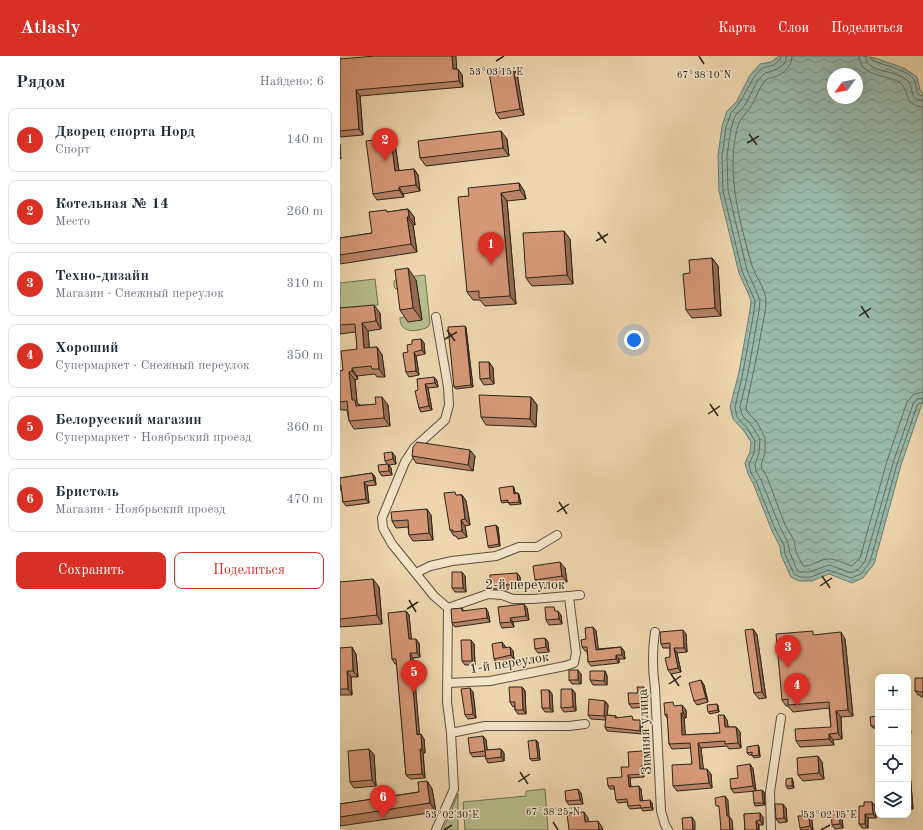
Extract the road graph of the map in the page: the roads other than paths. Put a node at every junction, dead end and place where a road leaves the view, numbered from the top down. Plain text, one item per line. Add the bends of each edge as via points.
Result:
1 (436, 317) dead end
2 (557, 535) dead end
3 (416, 573) junction
4 (580, 595) dead end
5 (570, 597) junction
6 (448, 608) junction
7 (655, 632) dead end
8 (448, 683) junction
9 (781, 718) dead end
10 (585, 724) dead end
11 (451, 733) junction
12 (436, 830) edge
13 (668, 830) edge
14 (771, 830) edge

1 - 3 street via 448,387 449,405 445,420 414,448 405,462 382,518 383,528 392,544
2 - 3 street via 537,547 519,547 496,556 452,561 430,566
3 - 6 street via 434,596
4 - 5 street, 2-й переулок
5 - 6 street, 2-й переулок via 526,599 488,594
5 - 8 street, 1-й переулок via 576,654 574,663 490,680
6 - 8 street
7 - 13 street, Зимняя улица via 652,669 661,804
8 - 11 street via 447,702
9 - 14 street via 770,792
10 - 11 street via 485,726
11 - 12 street via 454,789

